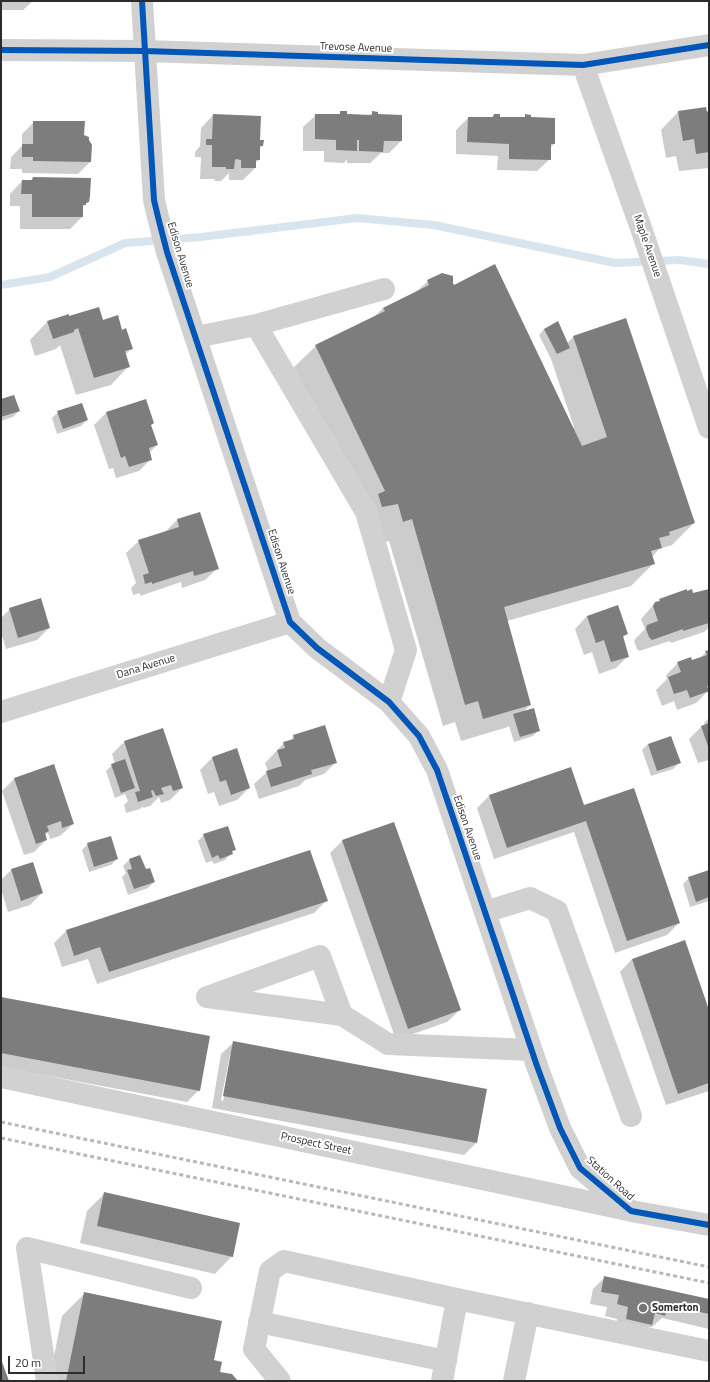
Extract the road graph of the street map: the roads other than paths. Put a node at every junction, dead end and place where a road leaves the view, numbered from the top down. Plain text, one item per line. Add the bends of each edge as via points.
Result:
1 (142, 1) edge
2 (709, 45) edge
3 (1, 50) edge
4 (145, 51) junction
5 (583, 65) junction
6 (384, 289) dead end
7 (256, 325) junction
8 (196, 337) junction
9 (709, 428) edge
10 (290, 622) junction
11 (390, 702) junction
12 (1, 712) edge
13 (485, 912) junction
14 (342, 1016) junction
15 (534, 1058) junction
16 (1, 1077) edge
17 (631, 1116) dead end
18 (631, 1211) junction
19 (709, 1225) edge
20 (191, 1288) dead end
21 (458, 1299) junction
22 (528, 1313) junction
23 (259, 1322) junction
24 (709, 1351) edge
25 (444, 1371) edge
26 (47, 1381) edge
27 (280, 1381) edge
28 (514, 1381) edge

1 - 4 street, Edison Avenue
2 - 5 street, Trevose Avenue
3 - 4 street, Trevose Avenue
4 - 5 street, Trevose Avenue
4 - 8 street, Edison Avenue via 154,200 167,252
5 - 9 street, Maple Avenue
6 - 7 street
7 - 8 street
7 - 11 street via 366,512 406,650
8 - 10 street, Edison Avenue
10 - 11 street, Edison Avenue via 317,648
10 - 12 street, Dana Avenue
11 - 13 street, Edison Avenue via 419,736 437,770
13 - 15 street, Edison Avenue
13 - 17 street via 530,898 557,911
14 - 14 street via 335,1014 207,997 320,956
14 - 15 street via 388,1044
15 - 18 street, Station Road via 560,1128 580,1168
16 - 18 street, Prospect Street
18 - 19 street, Station Road
20 - 26 street via 27,1248
21 - 22 street
21 - 23 street via 284,1261 270,1271
21 - 25 street
22 - 24 street
22 - 28 street
23 - 25 street
23 - 27 street via 254,1349

